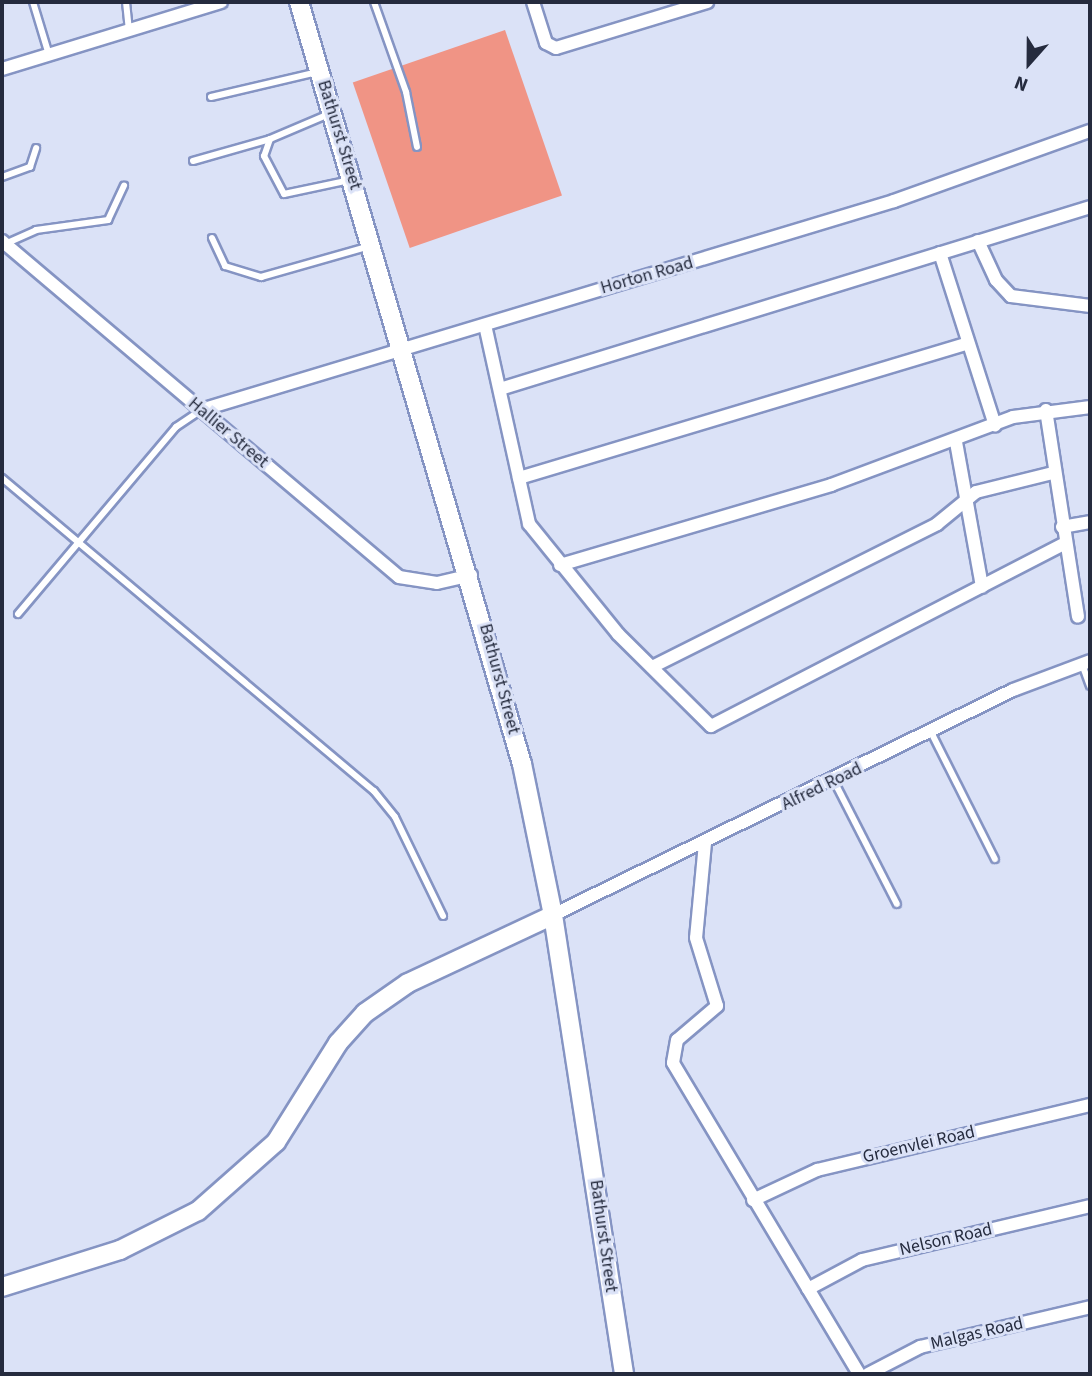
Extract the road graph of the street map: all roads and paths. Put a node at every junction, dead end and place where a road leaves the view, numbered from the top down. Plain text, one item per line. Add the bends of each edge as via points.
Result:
1 (33, 2) edge
2 (126, 2) edge
3 (221, 2) edge
4 (299, 2) edge
5 (374, 2) edge
6 (533, 2) edge
7 (707, 2) edge
8 (129, 30) junction
9 (49, 55) junction
10 (2, 69) edge
11 (320, 72) junction
12 (211, 97) dead end
13 (332, 113) junction
14 (1090, 131) edge
15 (270, 139) junction
16 (416, 147) dead end
17 (36, 148) dead end
18 (193, 162) dead end
19 (2, 177) edge
20 (352, 179) junction
21 (124, 186) dead end
22 (1090, 206) edge
23 (212, 238) dead end
24 (978, 242) junction
25 (4, 243) edge
26 (372, 245) junction
27 (940, 253) junction
28 (1090, 306) edge
29 (485, 325) junction
30 (967, 344) junction
31 (403, 351) junction
32 (500, 389) junction
33 (1090, 407) edge
34 (201, 410) junction
35 (1046, 410) junction
36 (995, 425) junction
37 (956, 442) junction
38 (1053, 473) junction
39 (2, 478) edge
40 (519, 478) junction
41 (964, 506) junction
42 (1090, 522) edge
43 (1062, 527) junction
44 (78, 543) junction
45 (1064, 544) junction
46 (560, 565) junction
47 (471, 575) junction
48 (982, 587) junction
49 (18, 614) dead end
50 (1078, 617) dead end
51 (1086, 662) edge
52 (652, 667) junction
53 (1090, 686) edge
54 (932, 734) junction
55 (834, 781) junction
56 (705, 843) junction
57 (995, 859) dead end
58 (897, 904) dead end
59 (553, 915) junction
60 (443, 916) dead end
61 (1090, 1105) edge
62 (754, 1200) junction
63 (1090, 1206) edge
64 (2, 1287) edge
65 (808, 1289) junction
66 (1090, 1307) edge
67 (624, 1374) edge
68 (859, 1374) edge
69 (868, 1374) edge

1 - 9 lane
2 - 8 lane
3 - 8 street
4 - 11 main road, Bathurst Street
5 - 16 lane via 406,92
6 - 7 street via 546,43 556,48
8 - 9 street
9 - 10 street
11 - 12 lane
11 - 13 main road, Bathurst Street
13 - 15 lane
13 - 20 main road, Bathurst Street
14 - 29 street, Horton Road via 894,201
15 - 18 lane
15 - 20 lane via 264,156 279,192
17 - 19 lane via 30,167
20 - 26 main road, Bathurst Street
21 - 25 lane via 108,220 36,230
22 - 24 street
23 - 26 lane via 225,266 261,276
24 - 27 street
24 - 28 street via 996,280 1011,296
25 - 34 street, Hallier Street
26 - 31 main road, Bathurst Street
27 - 30 street
27 - 32 street
29 - 31 street, Horton Road
29 - 32 street
30 - 36 street
30 - 40 street
31 - 34 street, Horton Road
31 - 47 main road, Bathurst Street
32 - 40 street
33 - 35 street
34 - 44 lane via 184,418
34 - 47 street, Hallier Street via 399,577 437,583
35 - 36 street
35 - 38 street
36 - 37 street
37 - 41 street
37 - 46 street
38 - 41 street via 976,492
38 - 43 street
39 - 44 lane
40 - 46 street via 529,524
41 - 48 street
41 - 52 street
42 - 43 street
43 - 45 street
44 - 49 lane
44 - 60 lane via 387,805
45 - 48 street
45 - 50 street
46 - 52 street
47 - 59 main road, Bathurst Street via 522,764
48 - 52 street via 718,726 697,718
51 - 53 lane
51 - 54 street, Alfred Road
54 - 55 street, Alfred Road
54 - 57 lane
55 - 56 street, Alfred Road
55 - 58 lane
56 - 59 street, Alfred Road
56 - 62 street via 696,938 717,1006 677,1041 671,1055
59 - 64 main road via 408,984 365,1013 338,1043 276,1142 198,1211 120,1250
59 - 67 main road, Bathurst Street
61 - 62 street, Groenvlei Road via 817,1170
62 - 65 street
63 - 65 street, Nelson Road via 862,1260
65 - 68 street
66 - 69 street, Malgas Road via 920,1347

